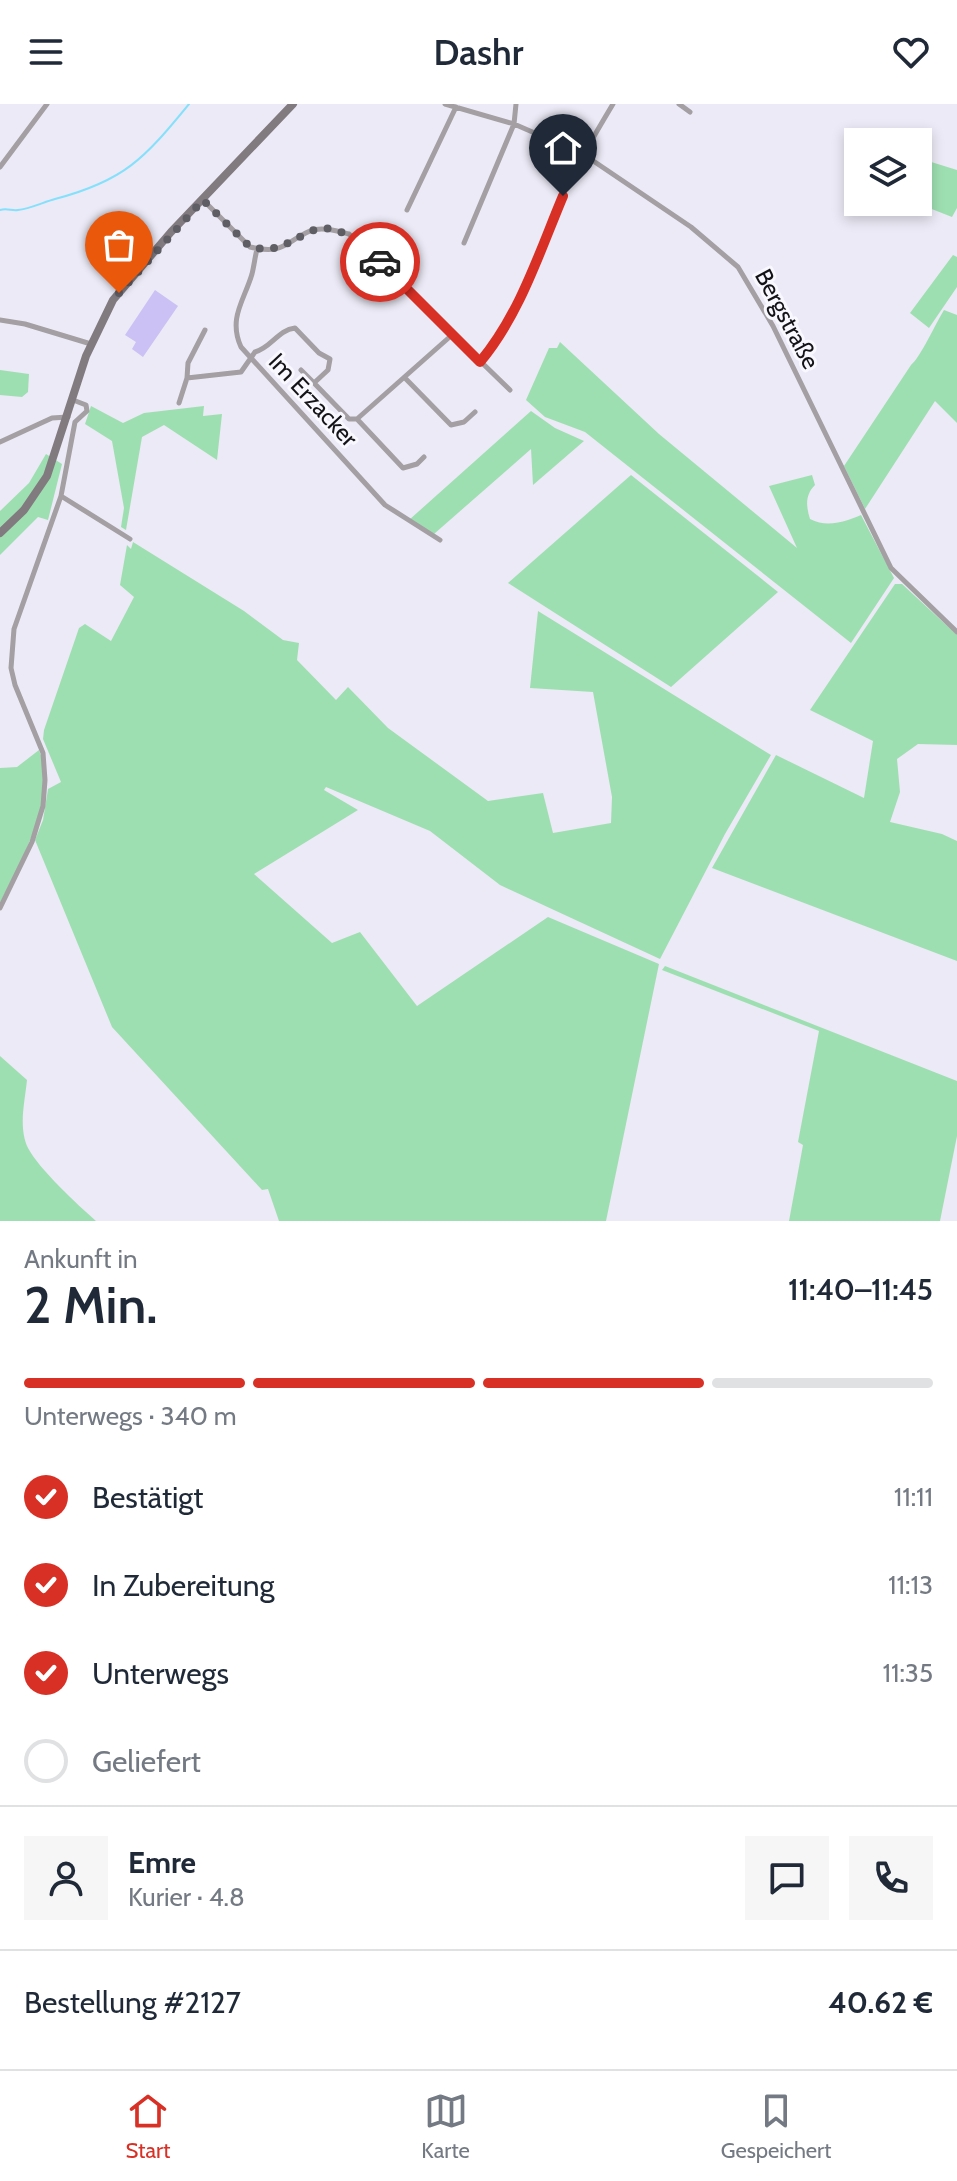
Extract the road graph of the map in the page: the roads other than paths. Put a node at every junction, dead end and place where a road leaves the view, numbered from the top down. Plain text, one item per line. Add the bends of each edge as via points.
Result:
1 (47, 104) edge
2 (293, 104) edge
3 (445, 104) edge
4 (516, 104) edge
5 (613, 104) edge
6 (679, 104) edge
7 (456, 107) junction
8 (690, 112) dead end
9 (514, 124) junction
10 (583, 154) junction
11 (0, 167) edge
12 (203, 200) junction
13 (407, 210) dead end
14 (464, 243) dead end
15 (257, 249) junction
16 (0, 320) edge
17 (205, 330) dead end
18 (453, 334) junction
19 (91, 344) junction
20 (249, 357) junction
21 (480, 362) junction
22 (301, 370) dead end
23 (187, 378) junction
24 (405, 378) junction
25 (314, 383) junction
26 (510, 390) dead end
27 (73, 400) junction
28 (179, 403) dead end
29 (475, 412) dead end
30 (69, 416) junction
31 (357, 419) junction
32 (0, 442) edge
33 (424, 457) dead end
34 (61, 496) junction
35 (0, 533) edge
36 (130, 539) dead end
37 (440, 540) dead end
38 (957, 632) edge
39 (0, 908) edge

1 - 11 street
2 - 12 main road
3 - 7 street, Bergstraße
4 - 9 street
5 - 10 street
6 - 8 street
7 - 9 street, Bergstraße
7 - 13 street
9 - 10 street, Bergstraße
9 - 14 street
10 - 21 street via 519,301
10 - 38 street, Bergstraße via 691,227 738,267 773,326 891,568
12 - 15 street
12 - 19 main road via 119,293
15 - 18 street via 282,248 311,231 349,234
15 - 20 street, Im Erzacker via 236,314 237,338
16 - 19 street
17 - 23 street via 188,363
18 - 21 street
18 - 24 street
19 - 27 main road
20 - 23 street via 241,372
20 - 25 street via 295,328 330,359 328,370
20 - 37 street, Im Erzacker via 385,505
21 - 26 street
22 - 25 street
23 - 28 street
24 - 29 street via 451,425
24 - 31 street
25 - 31 street via 349,419
27 - 30 main road
27 - 34 street via 86,405 87,411 75,422
30 - 32 street via 52,418
30 - 35 main road via 47,476
31 - 33 street via 403,468
34 - 36 street
34 - 39 street via 11,642 15,685 43,753 45,780 32,842

